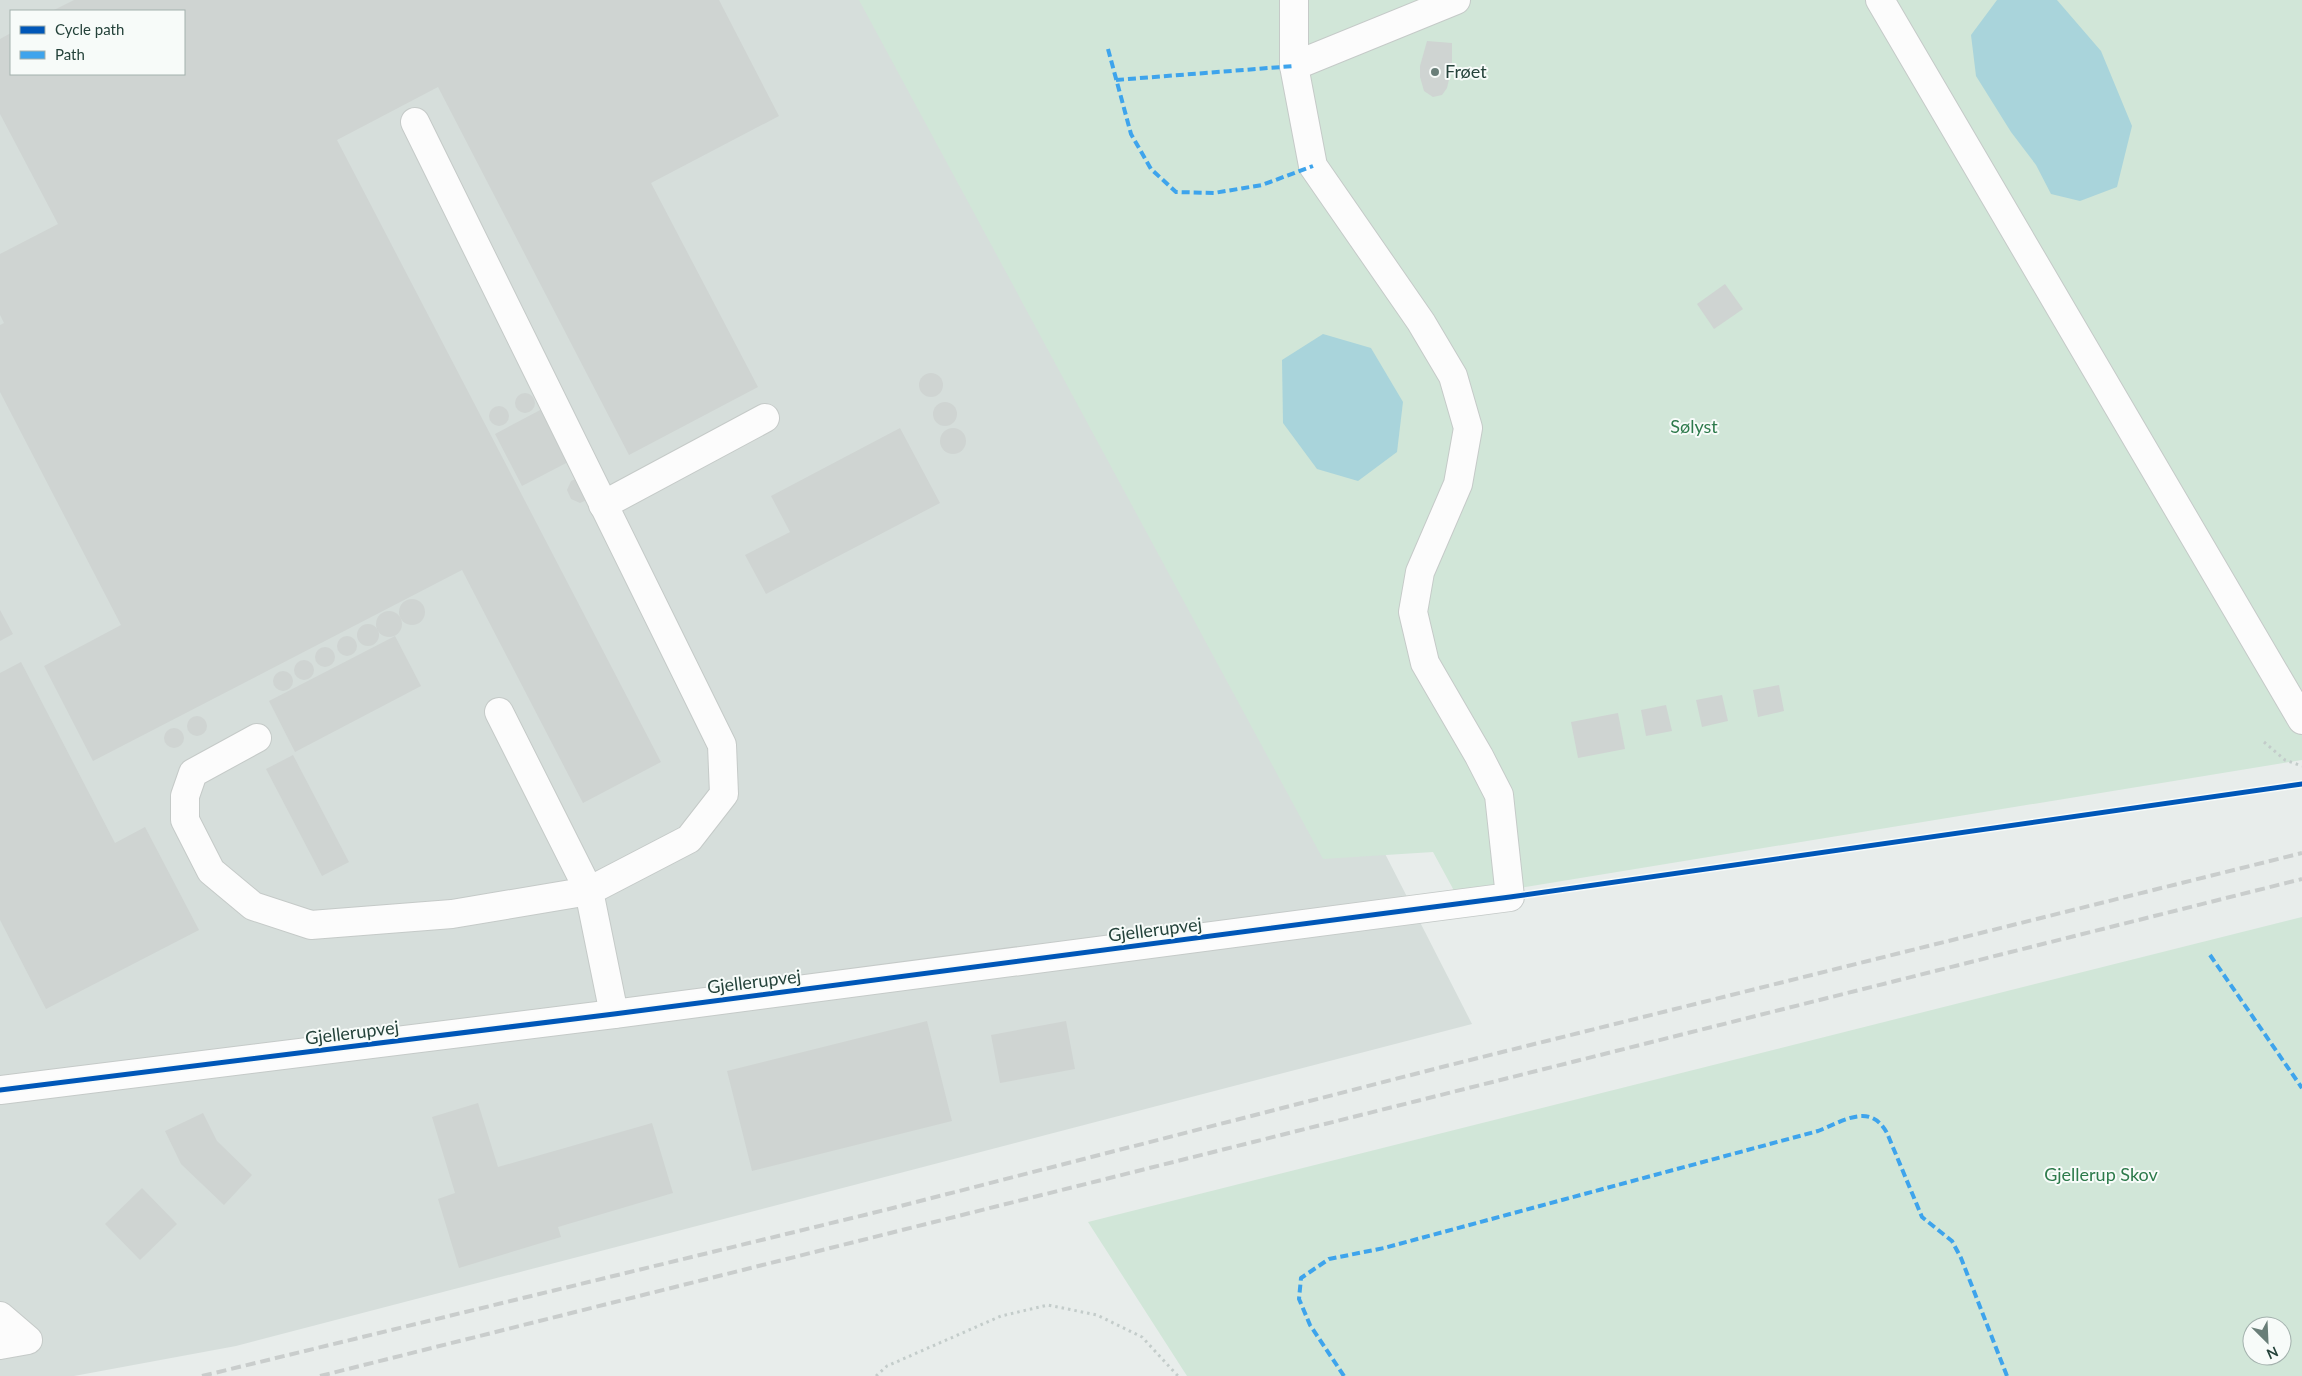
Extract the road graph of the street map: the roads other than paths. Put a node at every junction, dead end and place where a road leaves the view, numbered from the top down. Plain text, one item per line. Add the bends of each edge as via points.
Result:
1 (1294, 0) edge
2 (1456, 0) edge
3 (1880, 0) edge
4 (1294, 66) junction
5 (415, 122) dead end
6 (765, 418) dead end
7 (603, 505) junction
8 (499, 712) dead end
9 (2302, 720) edge
10 (257, 738) dead end
11 (589, 891) junction
12 (614, 1014) junction
13 (0, 1090) edge
14 (0, 1316) edge
15 (0, 1345) edge

1 - 4 street
2 - 4 street
3 - 9 street
4 - 12 street, Gjellerupvej via 1313,166 1421,322 1453,376 1468,428 1458,484 1420,572 1413,612 1425,663 1499,795 1510,897
5 - 7 street
6 - 7 street
7 - 11 street via 722,745 724,794 689,839
8 - 11 street
10 - 11 street via 193,773 185,796 185,820 211,871 253,906 311,925 452,914
11 - 12 street
12 - 13 street, Gjellerupvej
14 - 15 street via 28,1340

